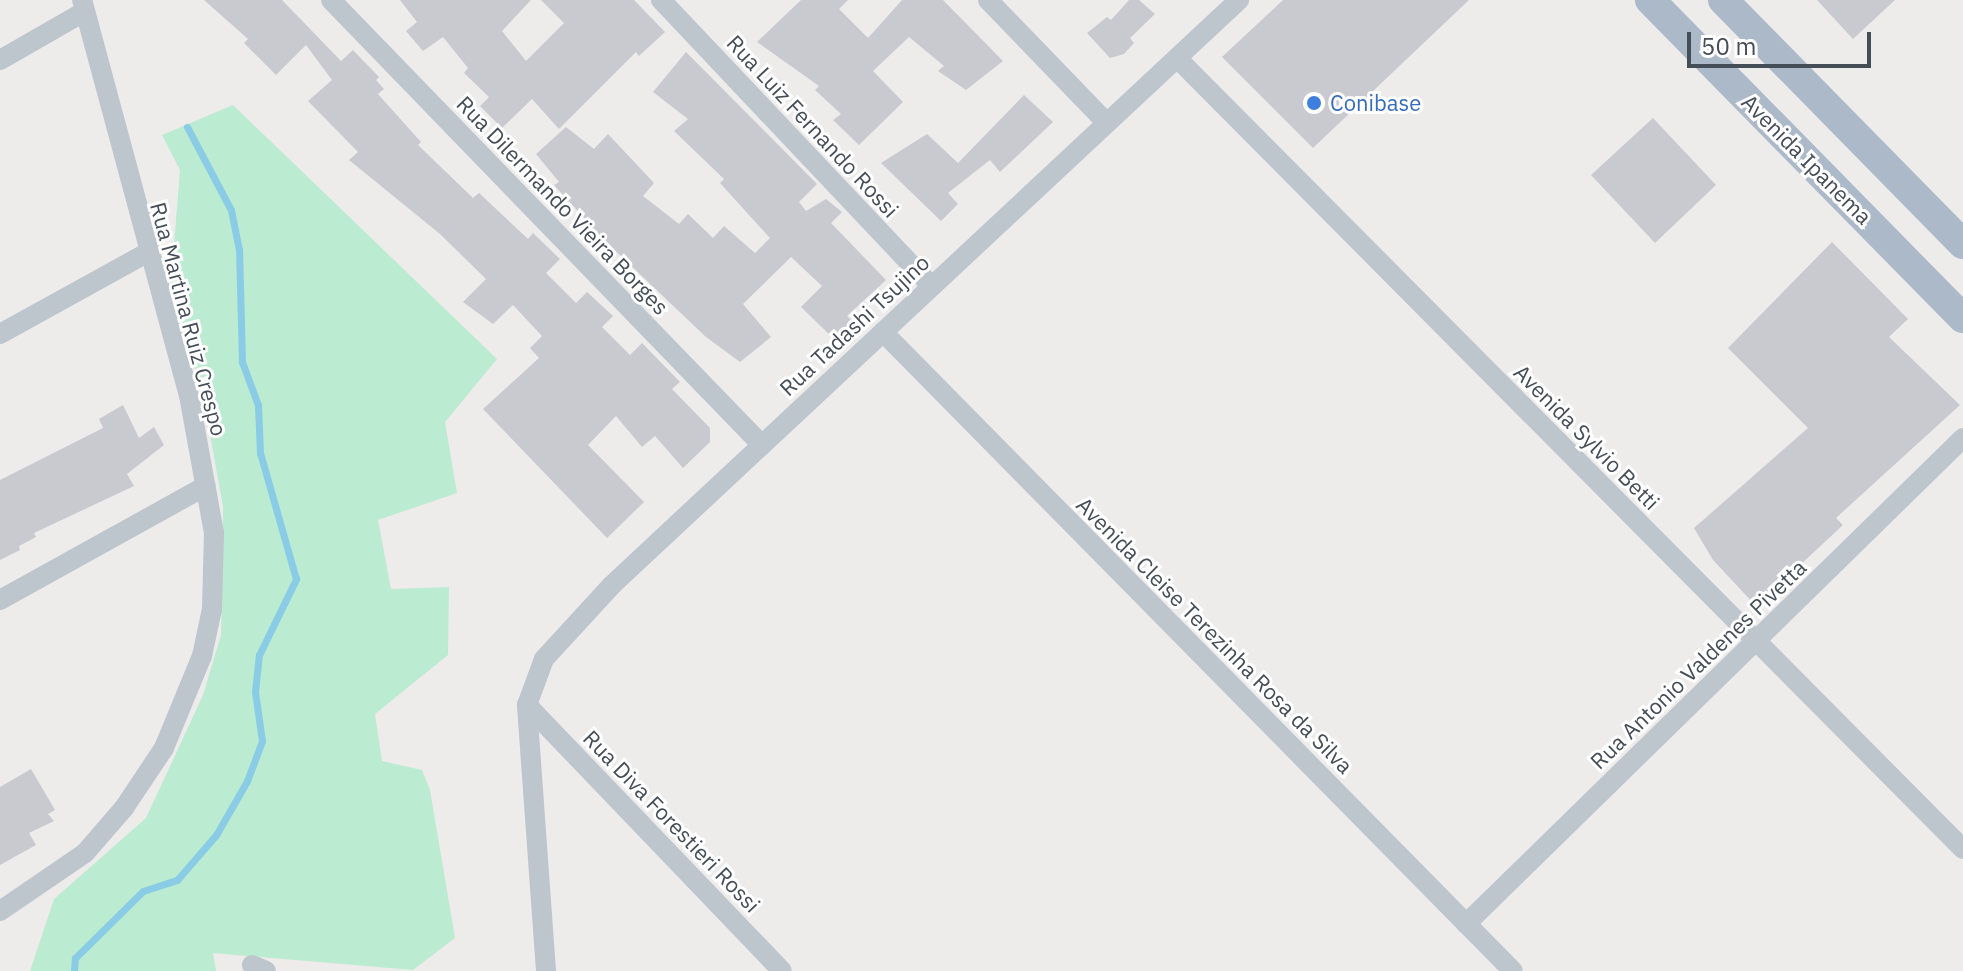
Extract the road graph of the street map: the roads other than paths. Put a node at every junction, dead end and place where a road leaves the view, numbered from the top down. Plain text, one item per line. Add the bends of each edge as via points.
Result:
1 (331, 0) edge
2 (661, 0) edge
3 (988, 0) edge
4 (1239, 0) edge
5 (1650, 0) edge
6 (1723, 0) edge
7 (82, 7) edge
8 (1177, 58) junction
9 (0, 60) edge
10 (1106, 122) junction
11 (1963, 244) edge
12 (147, 253) junction
13 (931, 286) junction
14 (1963, 318) edge
15 (883, 332) junction
16 (0, 334) edge
17 (1963, 438) edge
18 (761, 444) junction
19 (206, 486) junction
20 (0, 600) edge
21 (1757, 641) junction
22 (527, 705) junction
23 (1963, 849) edge
24 (0, 911) edge
25 (1466, 924) junction
26 (546, 971) edge
27 (782, 971) edge
28 (1513, 971) edge

1 - 18 street, Rua Dilermando Vieira Borges
2 - 13 street, Rua Luiz Fernando Rossi
3 - 10 street
4 - 8 street, Rua Tadashi Tsujino
5 - 14 main road, Avenida Ipanema
6 - 11 main road
7 - 9 street
7 - 12 street, Rua Martina Ruiz Crespo
8 - 10 street, Rua Tadashi Tsujino
8 - 21 street, Avenida Sylvio Betti
10 - 13 street, Rua Tadashi Tsujino
12 - 16 street
12 - 19 street, Rua Martina Ruiz Crespo via 189,396
13 - 15 street, Rua Tadashi Tsujino
15 - 18 street, Rua Tadashi Tsujino
15 - 25 street, Avenida Cleise Terezinha Rosa da Silva
17 - 21 street, Rua Antonio Valdenes Pivetta
18 - 22 street, Rua Tadashi Tsujino via 569,627 544,659
19 - 20 street
19 - 24 street, Rua Martina Ruiz Crespo via 214,533 212,609 202,656 164,748 124,808 85,853
21 - 23 street, Avenida Sylvio Betti
21 - 25 street, Rua Antonio Valdenes Pivetta
22 - 26 street
22 - 27 street, Rua Diva Forestieri Rossi
25 - 28 street, Avenida Cleise Terezinha Rosa da Silva

